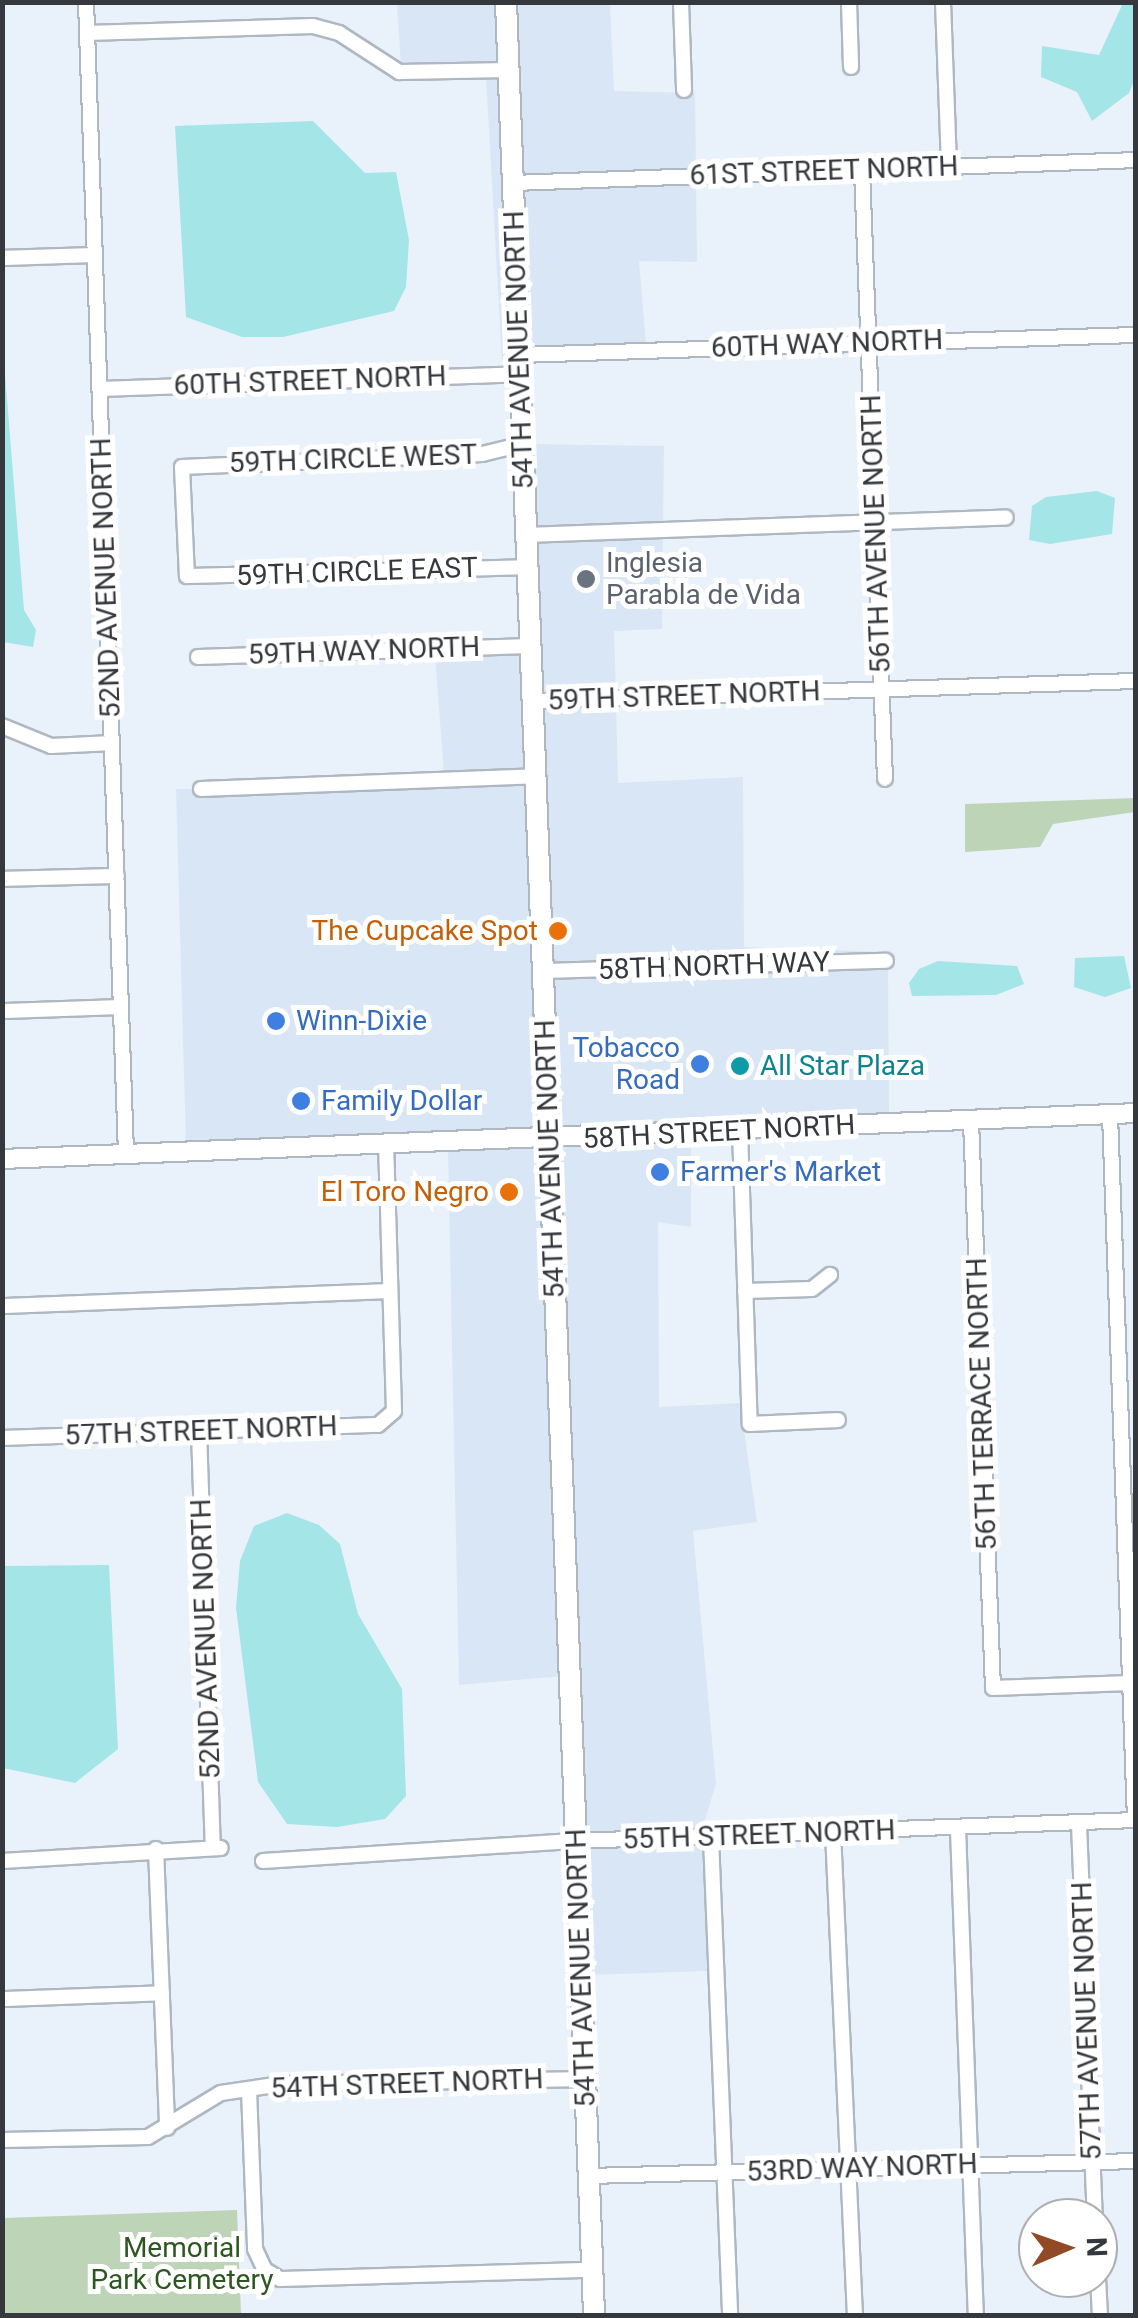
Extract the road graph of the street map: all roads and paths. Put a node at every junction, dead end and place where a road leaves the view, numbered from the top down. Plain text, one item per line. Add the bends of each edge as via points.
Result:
1 (86, 2) edge
2 (506, 2) edge
3 (682, 2) edge
4 (849, 2) edge
5 (943, 2) edge
6 (87, 33) junction
7 (851, 68) dead end
8 (509, 70) junction
9 (684, 90) dead end
10 (1136, 160) edge
11 (949, 166) junction
12 (862, 170) junction
13 (513, 182) junction
14 (95, 255) junction
15 (2, 258) edge
16 (1136, 336) edge
17 (868, 341) junction
18 (520, 364) junction
19 (100, 389) junction
20 (523, 444) junction
21 (1006, 517) dead end
22 (875, 521) junction
23 (526, 535) junction
24 (527, 567) junction
25 (187, 576) joint
26 (530, 646) junction
27 (198, 657) dead end
28 (1136, 681) edge
29 (882, 690) junction
30 (532, 701) junction
31 (2, 726) edge
32 (112, 743) junction
33 (535, 776) junction
34 (885, 779) dead end
35 (201, 789) dead end
36 (116, 876) junction
37 (2, 878) edge
38 (886, 961) dead end
39 (542, 971) junction
40 (121, 1007) junction
41 (2, 1011) edge
42 (1136, 1113) edge
43 (1110, 1114) junction
44 (971, 1120) junction
45 (740, 1130) junction
46 (549, 1140) junction
47 (386, 1146) junction
48 (126, 1154) junction
49 (2, 1159) edge
50 (830, 1275) dead end
51 (390, 1291) junction
52 (746, 1291) junction
53 (2, 1306) edge
54 (838, 1420) dead end
55 (198, 1431) junction
56 (2, 1438) edge
57 (1130, 1683) junction
58 (1135, 1820) edge
59 (1079, 1824) junction
60 (958, 1829) junction
61 (833, 1832) junction
62 (711, 1838) junction
63 (576, 1841) junction
64 (156, 1850) junction
65 (2, 1861) edge
66 (263, 1861) dead end
67 (162, 1993) junction
68 (2, 1998) edge
69 (585, 2078) junction
70 (249, 2090) junction
71 (167, 2128) junction
72 (2, 2140) edge
73 (1136, 2161) edge
74 (1093, 2162) junction
75 (970, 2164) junction
76 (849, 2168) junction
77 (724, 2172) junction
78 (589, 2176) junction
79 (1094, 2198) edge
80 (592, 2270) junction
81 (594, 2316) edge
82 (730, 2316) edge
83 (855, 2316) edge
84 (976, 2316) edge

1 - 6 street, 52ND AVENUE NORTH
2 - 8 main road, 54TH AVENUE NORTH
3 - 9 street
4 - 7 street
5 - 11 street
6 - 8 street via 313,26 339,32 400,72
6 - 14 street, 52ND AVENUE NORTH
8 - 13 main road, 54TH AVENUE NORTH
10 - 11 street, 61ST STREET NORTH
11 - 12 street, 61ST STREET NORTH
12 - 13 street, 61ST STREET NORTH
12 - 17 street, 56TH AVENUE NORTH
13 - 18 main road, 54TH AVENUE NORTH
14 - 15 street
14 - 19 street, 52ND AVENUE NORTH
16 - 17 street, 60TH WAY NORTH
17 - 18 street, 60TH WAY NORTH
17 - 22 street, 56TH AVENUE NORTH
18 - 19 street, 60TH STREET NORTH
18 - 20 main road, 54TH AVENUE NORTH
19 - 32 street, 52ND AVENUE NORTH
20 - 23 main road, 54TH AVENUE NORTH
20 - 25 street, 59TH CIRCLE WEST via 482,454 182,466
21 - 22 street
22 - 23 street
22 - 29 street, 56TH AVENUE NORTH
23 - 24 main road, 54TH AVENUE NORTH
24 - 25 street, 59TH CIRCLE EAST
24 - 26 main road, 54TH AVENUE NORTH
26 - 27 street, 59TH WAY NORTH
26 - 30 main road, 54TH AVENUE NORTH
28 - 29 street, 59TH STREET NORTH
29 - 30 street, 59TH STREET NORTH
29 - 34 street, 56TH AVENUE NORTH
30 - 33 main road, 54TH AVENUE NORTH
31 - 32 street via 28,740
32 - 36 street, 52ND AVENUE NORTH
33 - 35 street
33 - 39 main road, 54TH AVENUE NORTH
36 - 37 street
36 - 40 street, 52ND AVENUE NORTH
38 - 39 street, 58TH NORTH WAY
39 - 46 main road, 54TH AVENUE NORTH
40 - 41 street
40 - 48 street, 52ND AVENUE NORTH
42 - 43 street, 58TH STREET NORTH
43 - 44 street, 58TH STREET NORTH
43 - 57 street
44 - 45 street, 58TH STREET NORTH
44 - 57 street, 56TH TERRACE NORTH via 993,1688
45 - 46 street, 58TH STREET NORTH
45 - 52 street
46 - 47 street, 58TH STREET NORTH
46 - 63 main road, 54TH AVENUE NORTH
47 - 48 street, 58TH STREET NORTH
47 - 51 street
48 - 49 street, 58TH STREET NORTH
50 - 52 street via 812,1289
51 - 53 street
51 - 55 street, 57TH STREET NORTH via 394,1411 378,1425
52 - 54 street via 750,1424
55 - 56 street, 57TH STREET NORTH
55 - 64 street, 52ND AVENUE NORTH via 217,1847
57 - 58 street
58 - 59 street, 55TH STREET NORTH
59 - 60 street, 55TH STREET NORTH
59 - 74 street, 57TH AVENUE NORTH
60 - 61 street, 55TH STREET NORTH
60 - 75 street
61 - 62 street, 55TH STREET NORTH
61 - 76 street
62 - 63 street, 55TH STREET NORTH
62 - 77 street
63 - 66 street, 55TH STREET NORTH
63 - 69 main road, 54TH AVENUE NORTH
64 - 65 street
64 - 67 street
67 - 68 street
67 - 71 street
69 - 70 street, 54TH STREET NORTH
69 - 78 main road, 54TH AVENUE NORTH
70 - 71 street, 54TH STREET NORTH via 220,2094
70 - 80 street via 255,2249 265,2270 280,2279
71 - 72 street, 54TH STREET NORTH via 148,2137
73 - 74 street, 53RD WAY NORTH
74 - 75 street, 53RD WAY NORTH
74 - 79 street, 57TH AVENUE NORTH
75 - 76 street, 53RD WAY NORTH
75 - 84 street
76 - 77 street, 53RD WAY NORTH
76 - 83 street
77 - 78 street, 53RD WAY NORTH
77 - 82 street
78 - 80 main road, 54TH AVENUE NORTH
80 - 81 main road, 54TH AVENUE NORTH

